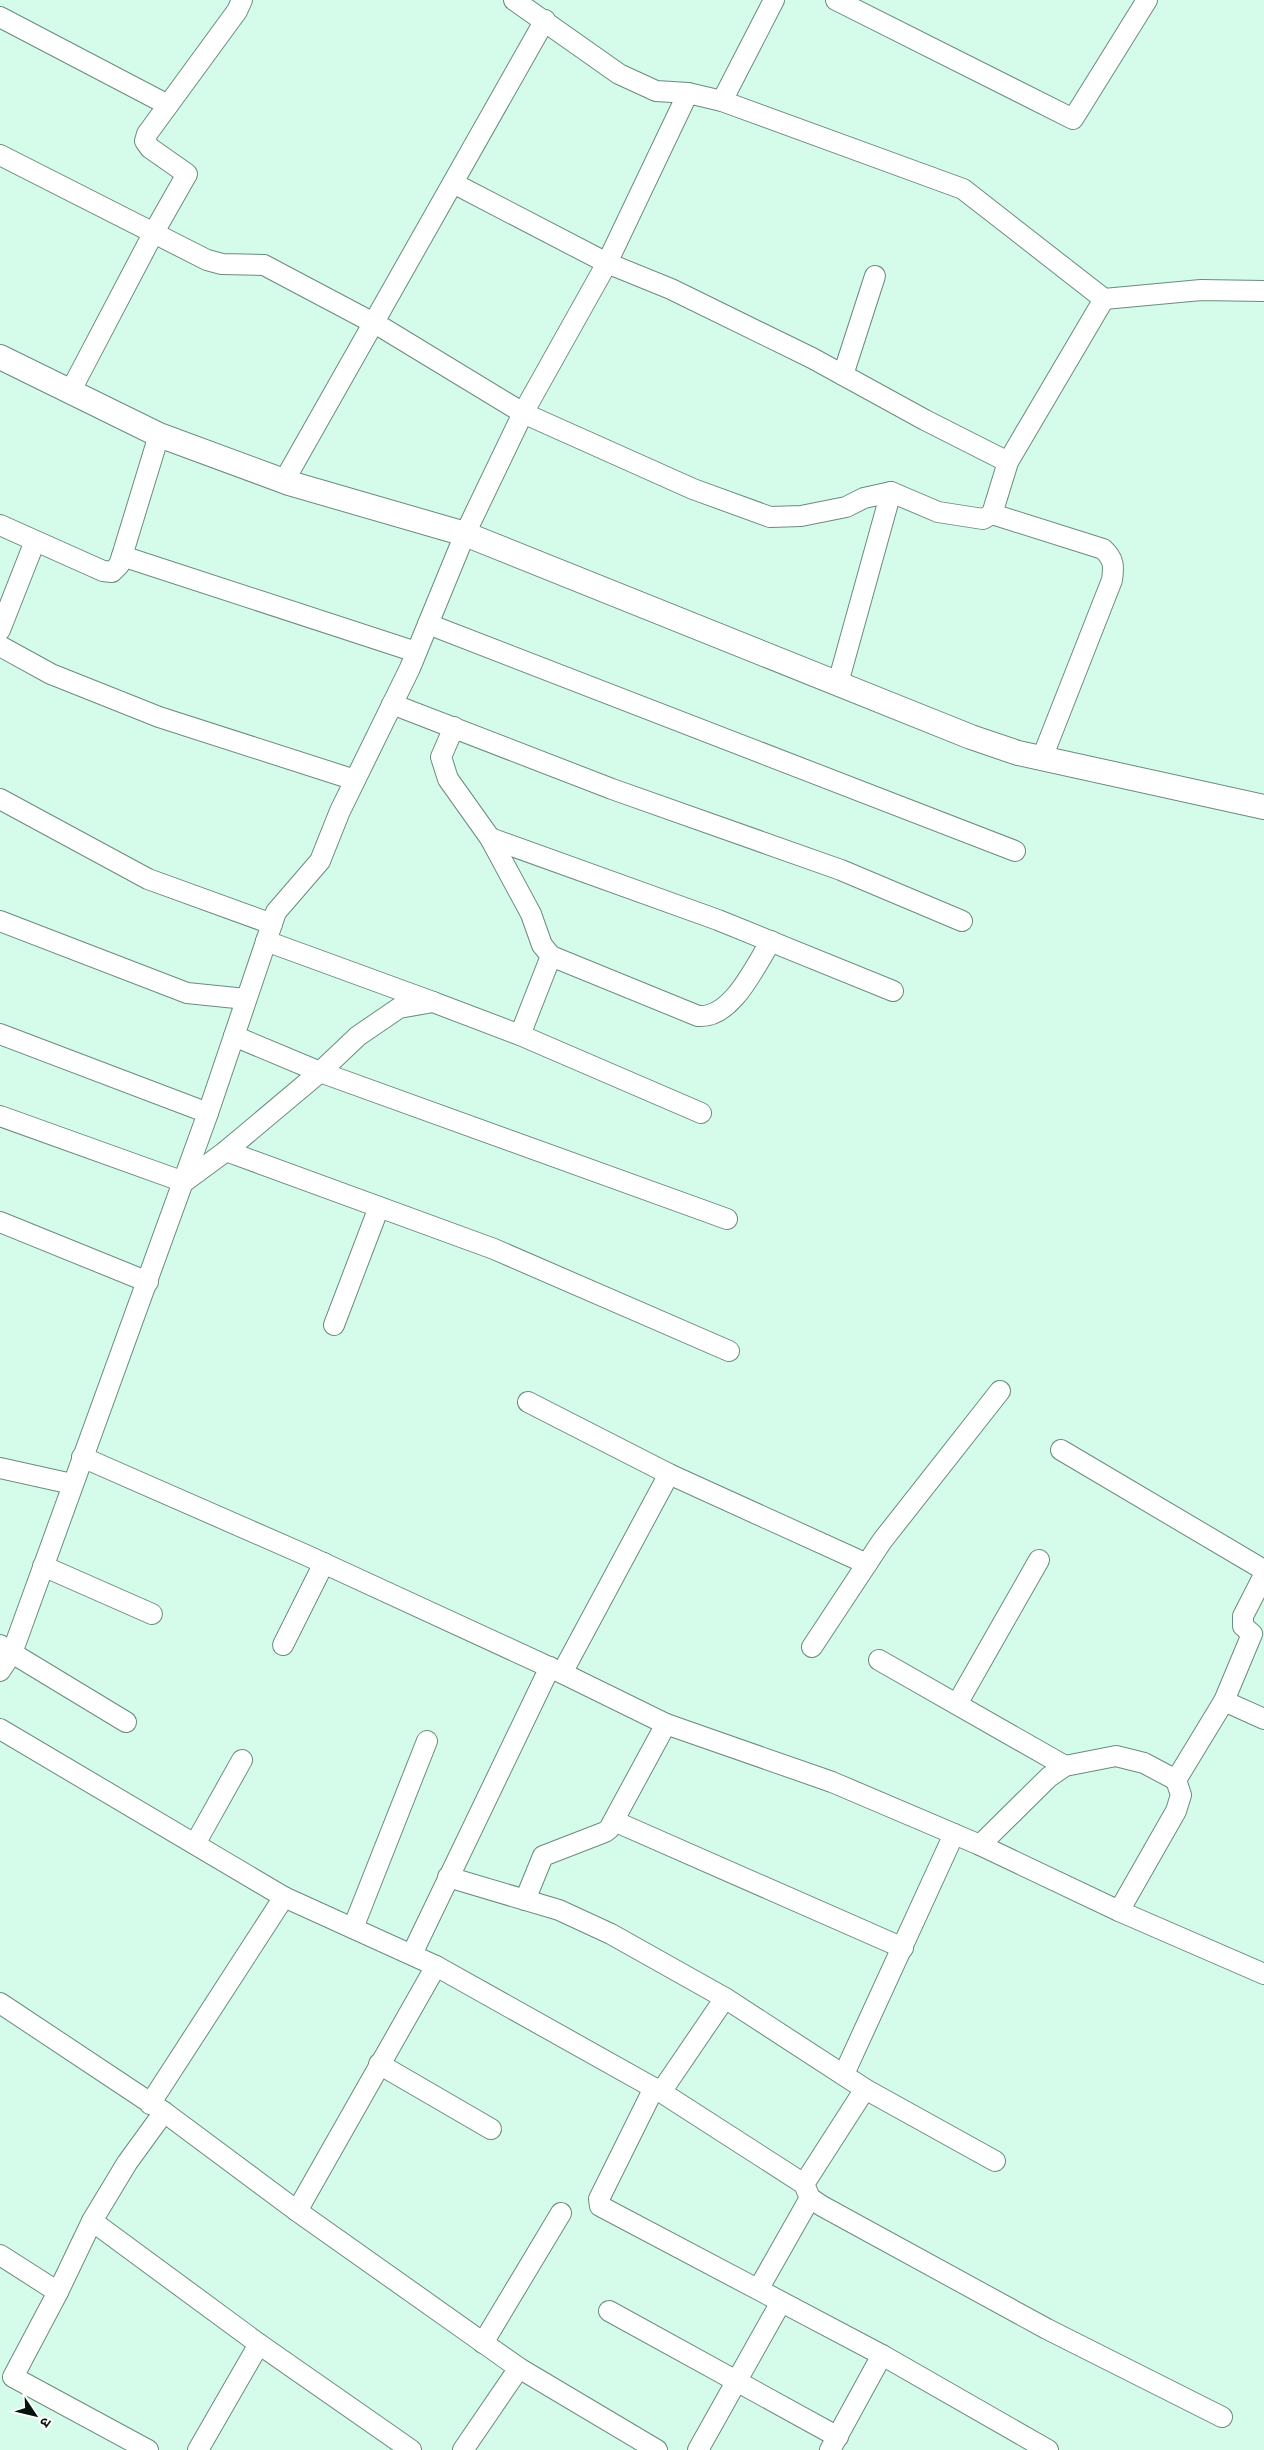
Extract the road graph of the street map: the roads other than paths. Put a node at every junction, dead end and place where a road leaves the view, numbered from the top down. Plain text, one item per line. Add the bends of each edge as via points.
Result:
1 (242, 0) edge
2 (514, 0) edge
3 (774, 0) edge
4 (836, 0) edge
5 (1147, 0) edge
6 (0, 18) edge
7 (546, 20) junction
8 (688, 93) junction
9 (722, 101) junction
10 (168, 105) junction
11 (0, 155) edge
12 (453, 184) junction
13 (154, 232) junction
14 (607, 263) junction
15 (875, 276) dead end
16 (1264, 291) edge
17 (1104, 299) junction
18 (375, 323) junction
19 (0, 357) edge
20 (843, 375) junction
21 (70, 392) junction
22 (523, 413) junction
23 (159, 435) junction
24 (1008, 462) junction
25 (284, 481) junction
26 (891, 492) junction
27 (992, 514) junction
28 (0, 525) edge
29 (465, 534) junction
30 (35, 541) junction
31 (122, 556) junction
32 (428, 624) junction
33 (0, 630) edge
34 (0, 646) edge
35 (416, 652) junction
36 (838, 683) junction
37 (392, 704) junction
38 (454, 727) junction
39 (1042, 758) junction
40 (355, 780) junction
41 (0, 799) edge
42 (1264, 807) edge
43 (490, 838) junction
44 (1015, 851) dead end
45 (0, 921) edge
46 (962, 921) dead end
47 (269, 933) junction
48 (770, 941) junction
49 (551, 956) junction
50 (893, 991) dead end
51 (246, 999) junction
52 (433, 1002) junction
53 (0, 1034) edge
54 (520, 1035) junction
55 (234, 1036) junction
56 (320, 1072) junction
57 (208, 1113) junction
58 (701, 1113) dead end
59 (0, 1116) edge
60 (226, 1151) junction
61 (184, 1182) junction
62 (379, 1207) junction
63 (727, 1219) dead end
64 (0, 1222) edge
65 (148, 1282) junction
66 (334, 1325) dead end
67 (729, 1351) dead end
68 (1000, 1391) dead end
69 (528, 1402) dead end
70 (1061, 1450) dead end
71 (82, 1457) junction
72 (0, 1468) edge
73 (669, 1474) junction
74 (72, 1484) junction
75 (1038, 1560) dead end
76 (324, 1564) junction
77 (867, 1564) junction
78 (43, 1566) junction
79 (1264, 1570) edge
80 (1264, 1575) edge
81 (152, 1614) dead end
82 (1258, 1636) edge
83 (283, 1645) dead end
84 (812, 1647) dead end
85 (6, 1649) edge
86 (880, 1660) dead end
87 (556, 1670) junction
88 (0, 1671) edge
89 (1224, 1701) junction
90 (957, 1704) junction
91 (1264, 1719) edge
92 (126, 1722) dead end
93 (666, 1724) junction
94 (0, 1729) edge
95 (427, 1741) dead end
96 (242, 1760) dead end
97 (1065, 1766) junction
98 (1176, 1780) junction
99 (614, 1821) junction
100 (954, 1834) junction
101 (195, 1844) junction
102 (980, 1844) junction
103 (448, 1877) junction
104 (284, 1898) junction
105 (525, 1900) junction
106 (1119, 1911) junction
107 (353, 1928) junction
108 (903, 1948) junction
109 (412, 1954) junction
110 (436, 1966) junction
111 (1264, 1974) edge
112 (726, 1998) junction
113 (0, 2003) edge
114 (380, 2064) junction
115 (844, 2074) junction
116 (865, 2089) junction
117 (658, 2090) junction
118 (157, 2108) junction
119 (491, 2129) dead end
120 (995, 2161) dead end
121 (807, 2191) junction
122 (298, 2211) junction
123 (561, 2213) dead end
124 (92, 2221) junction
125 (0, 2256) edge
126 (759, 2288) junction
127 (58, 2292) junction
128 (781, 2302) junction
129 (609, 2310) dead end
130 (483, 2342) junction
131 (259, 2344) junction
132 (882, 2355) junction
133 (519, 2368) junction
134 (6, 2374) edge
135 (737, 2381) junction
136 (1222, 2417) dead end
137 (834, 2443) edge
138 (649, 2448) edge
139 (148, 2450) edge
140 (198, 2450) edge
141 (411, 2450) edge
142 (463, 2450) edge
143 (698, 2450) edge
144 (1048, 2450) edge

1 - 10 street
2 - 7 street
3 - 9 street
4 - 5 street via 1073,119
6 - 10 street
7 - 8 street via 619,74 656,91
7 - 12 street
8 - 9 street
8 - 14 street
9 - 17 street via 963,189
10 - 13 street via 147,134 146,141 150,148 187,174
11 - 13 street
12 - 14 street
12 - 18 street
13 - 18 street via 207,260 222,264 264,265
13 - 21 street
14 - 20 street via 671,289
14 - 22 street
15 - 20 street
16 - 17 street via 1201,290
17 - 24 street
18 - 22 street
18 - 25 street
19 - 21 street
20 - 24 street
21 - 23 street
22 - 26 street via 693,490 770,518 846,507 864,498
22 - 29 street
23 - 25 street
23 - 31 street
24 - 27 street
25 - 29 street
26 - 27 street via 938,512 983,519
26 - 36 street
27 - 39 street via 1103,549 1111,556 1114,566 1112,580
28 - 30 street
29 - 32 street
29 - 36 street
30 - 31 street via 108,572 115,570
30 - 33 street
31 - 35 street
32 - 35 street
32 - 44 street
34 - 40 street via 51,674 160,717
35 - 37 street
36 - 39 street via 971,737
37 - 38 street
37 - 40 street
38 - 43 street via 441,757 448,779
38 - 46 street via 612,789 841,870
39 - 42 street
40 - 47 street via 320,861 276,912
41 - 47 street via 148,879
43 - 48 street
43 - 49 street via 531,914 542,945
45 - 51 street via 187,993
47 - 51 street
47 - 52 street
48 - 49 street via 734,998 724,1008 707,1016 698,1016
48 - 50 street
49 - 54 street
51 - 55 street
52 - 54 street
52 - 56 street via 399,1008 358,1036
53 - 57 street
54 - 58 street
55 - 56 street
55 - 57 street
56 - 60 street
56 - 63 street
57 - 61 street
59 - 61 street
60 - 61 street
60 - 62 street
61 - 65 street
62 - 66 street
62 - 67 street via 494,1249
64 - 65 street
65 - 71 street
68 - 77 street
69 - 73 street
70 - 79 street
71 - 74 street
71 - 76 street
72 - 74 street
73 - 77 street
73 - 87 street
74 - 78 street
75 - 90 street
76 - 83 street
76 - 87 street
77 - 84 street
78 - 81 street
78 - 85 street
80 - 82 street via 1242,1621
82 - 89 street
85 - 88 street
85 - 92 street
86 - 90 street
87 - 93 street
87 - 103 street
89 - 91 street
89 - 98 street
90 - 97 street
93 - 99 street
93 - 100 street via 832,1782
94 - 101 street
95 - 107 street
96 - 101 street
97 - 98 street via 1116,1756 1144,1763
97 - 102 street via 1049,1777
98 - 106 street via 1180,1796 1176,1812
99 - 105 street via 605,1832 543,1856
99 - 108 street
100 - 102 street
100 - 108 street
101 - 104 street
102 - 106 street
103 - 105 street
103 - 109 street
104 - 107 street
104 - 118 street
105 - 112 street via 559,1910 611,1934
106 - 111 street
107 - 109 street
108 - 115 street
109 - 110 street
110 - 114 street
110 - 117 street
112 - 115 street
112 - 117 street
113 - 118 street
114 - 119 street
114 - 122 street
115 - 116 street
116 - 120 street
116 - 121 street
117 - 121 street
117 - 126 street via 599,2203
118 - 122 street
118 - 124 street
121 - 126 street
121 - 136 street via 1047,2329
122 - 130 street
123 - 130 street
124 - 127 street
124 - 131 street
125 - 127 street
126 - 128 street
127 - 134 street
128 - 132 street
128 - 135 street
129 - 135 street
130 - 133 street
131 - 140 street
131 - 141 street
132 - 137 street
132 - 144 street
133 - 138 street
133 - 142 street
134 - 139 street
135 - 137 street
135 - 143 street

